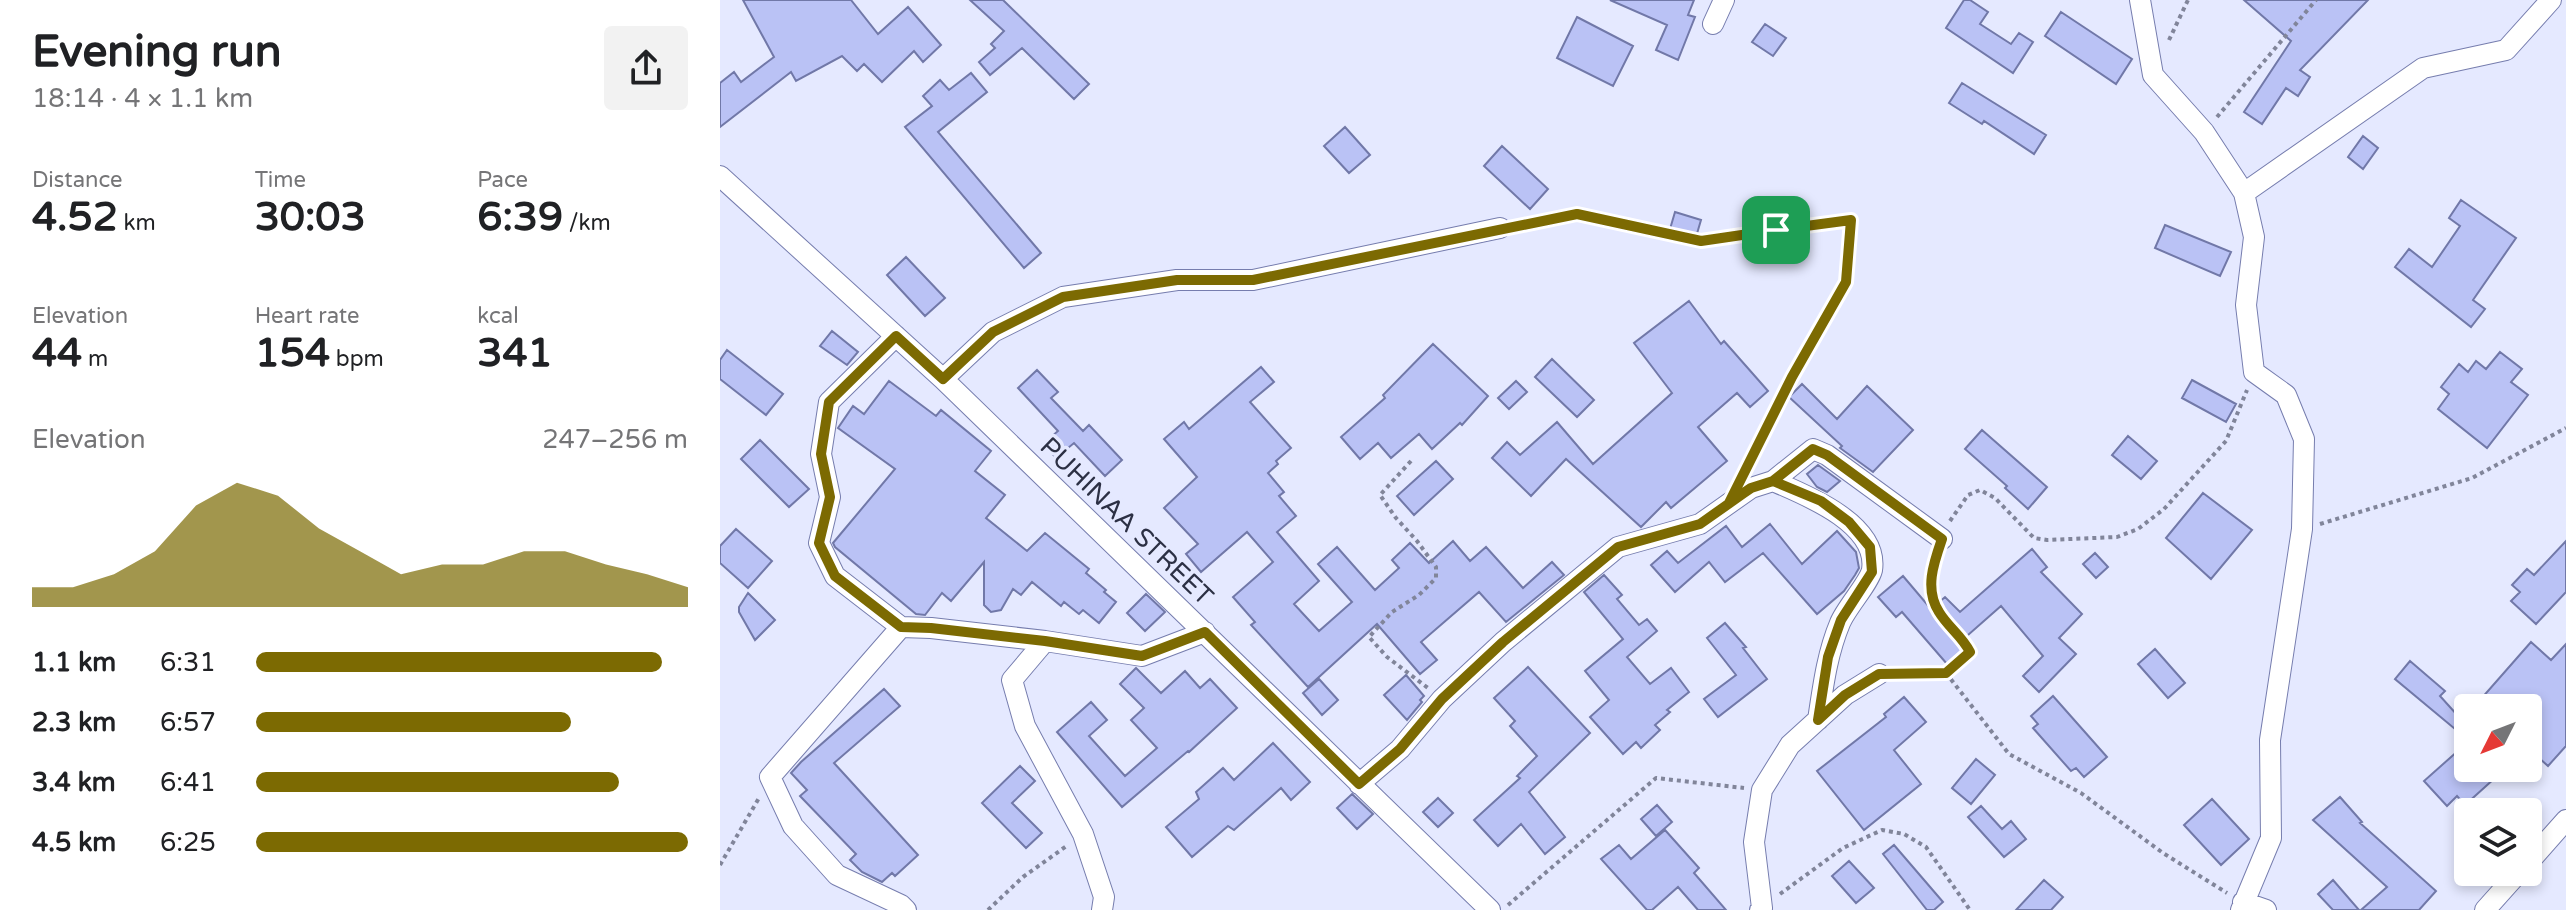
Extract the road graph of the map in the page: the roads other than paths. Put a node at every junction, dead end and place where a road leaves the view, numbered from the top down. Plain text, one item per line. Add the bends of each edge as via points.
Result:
1 (1724, 0) edge
2 (2140, 0) edge
3 (2551, 0) edge
4 (1713, 24) dead end
5 (720, 176) edge
6 (2244, 193) junction
7 (1500, 228) road end
8 (896, 336) junction
9 (943, 379) junction
10 (1773, 481) junction
11 (1942, 539) road end
12 (901, 627) junction
13 (1205, 632) junction
14 (1045, 641) junction
15 (1879, 674) road end
16 (1818, 720) junction
17 (1359, 784) junction
18 (2566, 820) edge
19 (2542, 847) edge
20 (2506, 886) edge
21 (2242, 906) edge
22 (1761, 909) edge
23 (906, 910) edge
24 (1102, 910) edge
25 (1490, 910) edge
26 (2266, 910) edge
27 (2485, 910) edge

1 - 4 street
2 - 6 street via 2153,75 2204,132
3 - 6 street via 2506,50 2423,68
5 - 8 street, PUHINAA STREET
6 - 21 street via 2254,237 2246,305 2254,372 2286,395 2304,439 2302,529 2270,740 2271,838
7 - 9 street via 1253,280 1177,280 1063,297 993,332
8 - 9 street, PUHINAA STREET
8 - 12 street via 829,402 821,454 830,497 819,543 835,576
9 - 13 street, PUHINAA STREET
10 - 11 street via 1813,449
10 - 16 street via 1821,501 1870,547 1872,572 1841,620 1828,657
10 - 17 street via 1751,488 1700,524 1618,547 1503,642
12 - 14 street
12 - 23 street via 770,777 793,826 837,875
13 - 14 street via 1142,656
13 - 17 street, PUHINAA STREET
14 - 24 street via 1012,680 1025,726 1083,834 1104,897
15 - 16 street
16 - 22 street via 1790,745 1762,790 1754,842
17 - 25 street, PUHINAA STREET
18 - 19 street
20 - 27 street
21 - 26 street

